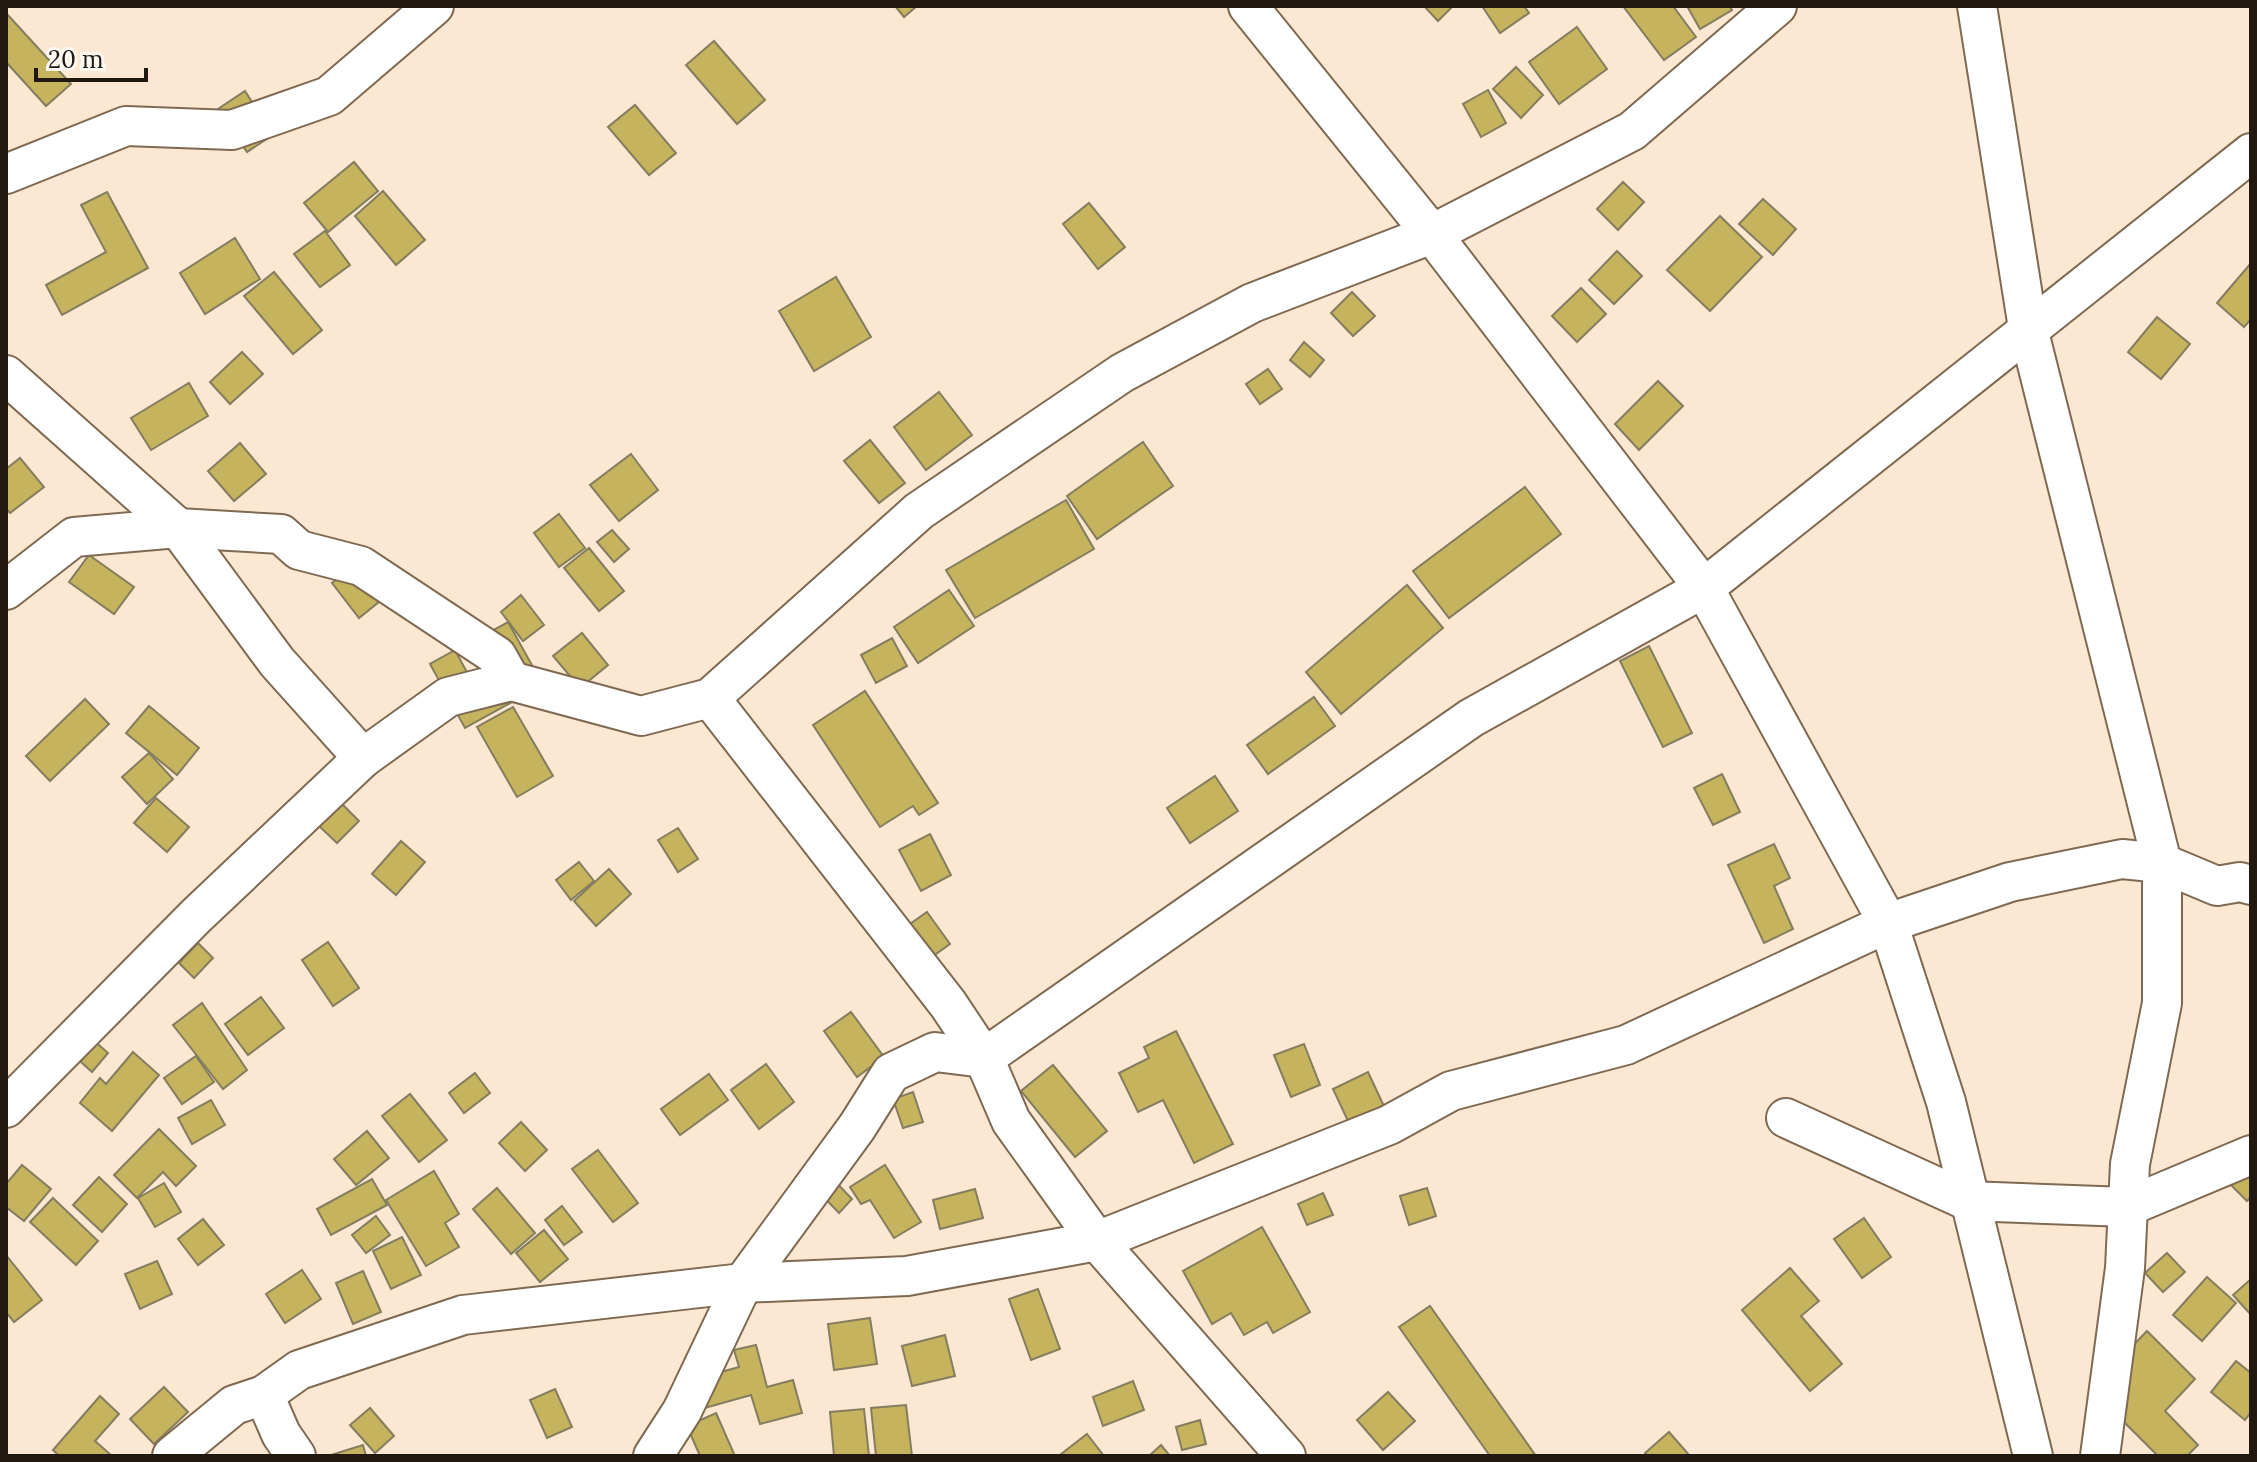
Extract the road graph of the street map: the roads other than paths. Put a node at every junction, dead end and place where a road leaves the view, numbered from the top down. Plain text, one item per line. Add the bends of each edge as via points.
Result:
1 (434, 6) edge
2 (1248, 6) edge
3 (1777, 6) edge
4 (1977, 6) edge
5 (2251, 153) edge
6 (6, 174) edge
7 (1432, 234) junction
8 (2028, 328) junction
9 (6, 375) edge
10 (178, 528) junction
11 (1704, 588) junction
12 (6, 590) edge
13 (511, 681) junction
14 (710, 698) junction
15 (363, 758) junction
16 (2162, 863) junction
17 (2247, 874) edge
18 (1888, 923) junction
19 (984, 1058) junction
20 (6, 1108) edge
21 (1786, 1118) dead end
22 (2251, 1155) edge
23 (1968, 1201) junction
24 (2127, 1207) junction
25 (1097, 1241) junction
26 (743, 1283) junction
27 (264, 1395) junction
28 (172, 1456) edge
29 (296, 1456) edge
30 (653, 1456) edge
31 (1286, 1456) edge
32 (2033, 1456) edge
33 (2100, 1456) edge

1 - 6 street via 329,96 232,130 126,126
2 - 7 street
3 - 7 street via 1632,131
4 - 8 street
5 - 8 street
7 - 11 street
7 - 14 street via 1252,303 1122,373 919,511
8 - 11 street
8 - 16 street
9 - 10 street
10 - 12 street via 74,537
10 - 13 street via 281,534 299,550 361,566 497,656
10 - 15 street via 277,662
11 - 18 street
11 - 19 street via 1471,718
13 - 14 street via 641,716
13 - 15 street via 448,697
14 - 19 street via 948,1004
15 - 20 street via 196,916
16 - 17 street via 2217,886
16 - 18 street via 2122,859 2010,882
16 - 24 street via 2162,1003 2130,1164
18 - 23 street via 1946,1102
18 - 25 street via 1626,1045 1451,1091 1389,1125
19 - 25 street via 1011,1121
19 - 26 street via 935,1052 891,1073
21 - 23 street
22 - 24 street
23 - 24 street
23 - 32 street
24 - 33 street via 2125,1268
25 - 26 street via 907,1276
25 - 31 street
26 - 27 street via 463,1315 299,1370
26 - 30 street via 682,1411
27 - 28 street via 234,1405
27 - 29 street

